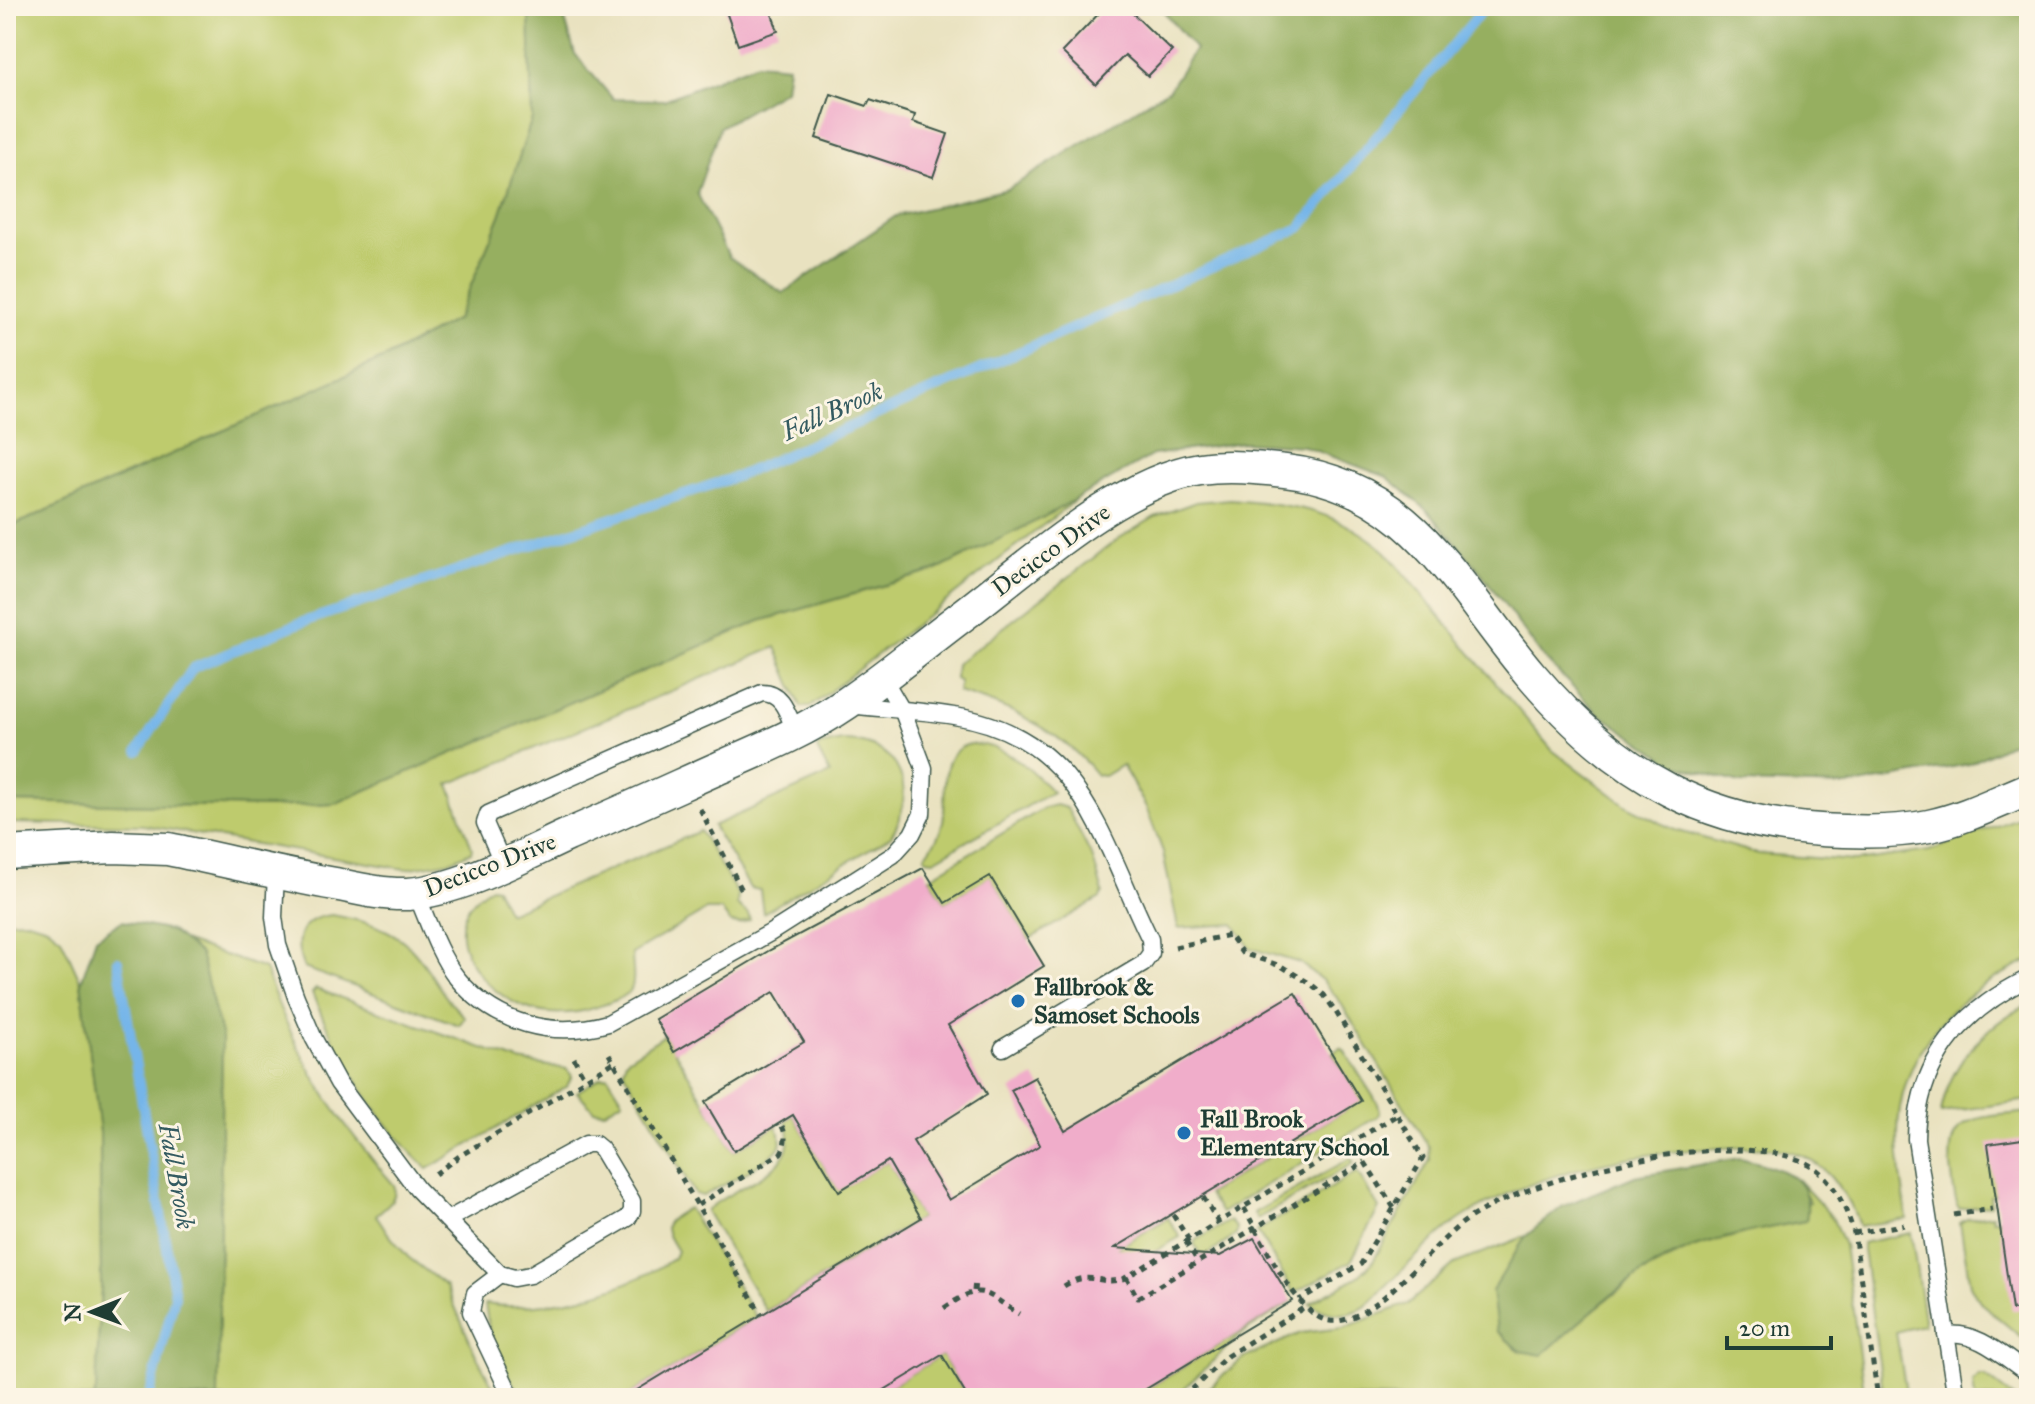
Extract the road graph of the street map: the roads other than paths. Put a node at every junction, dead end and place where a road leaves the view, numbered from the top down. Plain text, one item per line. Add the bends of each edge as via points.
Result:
1 (882, 676) junction
2 (846, 704) junction
3 (903, 712) junction
4 (796, 733) junction
5 (2029, 789) edge
6 (6, 853) edge
7 (503, 864) junction
8 (276, 873) junction
9 (416, 893) junction
10 (2029, 978) edge
11 (1003, 1048) dead end
12 (447, 1220) junction
13 (500, 1274) junction
14 (1946, 1335) junction
15 (2029, 1374) edge
16 (512, 1398) edge
17 (1956, 1398) edge

1 - 2 street, Decicco Drive
1 - 3 lane
1 - 5 street, Decicco Drive via 1137,489 1199,469 1253,467 1313,474 1388,508 1432,549 1531,675 1584,732 1635,771 1686,798 1757,823 1880,832 1930,826
2 - 3 lane
2 - 4 street, Decicco Drive
3 - 9 lane via 924,768 925,790 922,814 903,845 770,933 608,1023 550,1030 516,1022 487,1006 456,976
3 - 11 lane via 986,724 1032,745 1065,772 1092,811 1150,939 1151,953 1143,964
4 - 7 street, Decicco Drive
4 - 7 lane via 775,694 762,693 488,814 485,823
6 - 8 street, Decicco Drive via 168,849
7 - 9 street, Decicco Drive
8 - 9 street, Decicco Drive via 377,892
8 - 12 lane via 275,931 314,1039 338,1083 417,1189
10 - 14 lane via 1979,1008 1958,1029 1939,1052 1920,1099 1916,1139
12 - 13 lane
12 - 13 lane via 586,1144 601,1149 632,1201 628,1218 530,1275
13 - 16 lane via 475,1293 471,1312
14 - 15 lane via 1975,1338
14 - 17 lane

